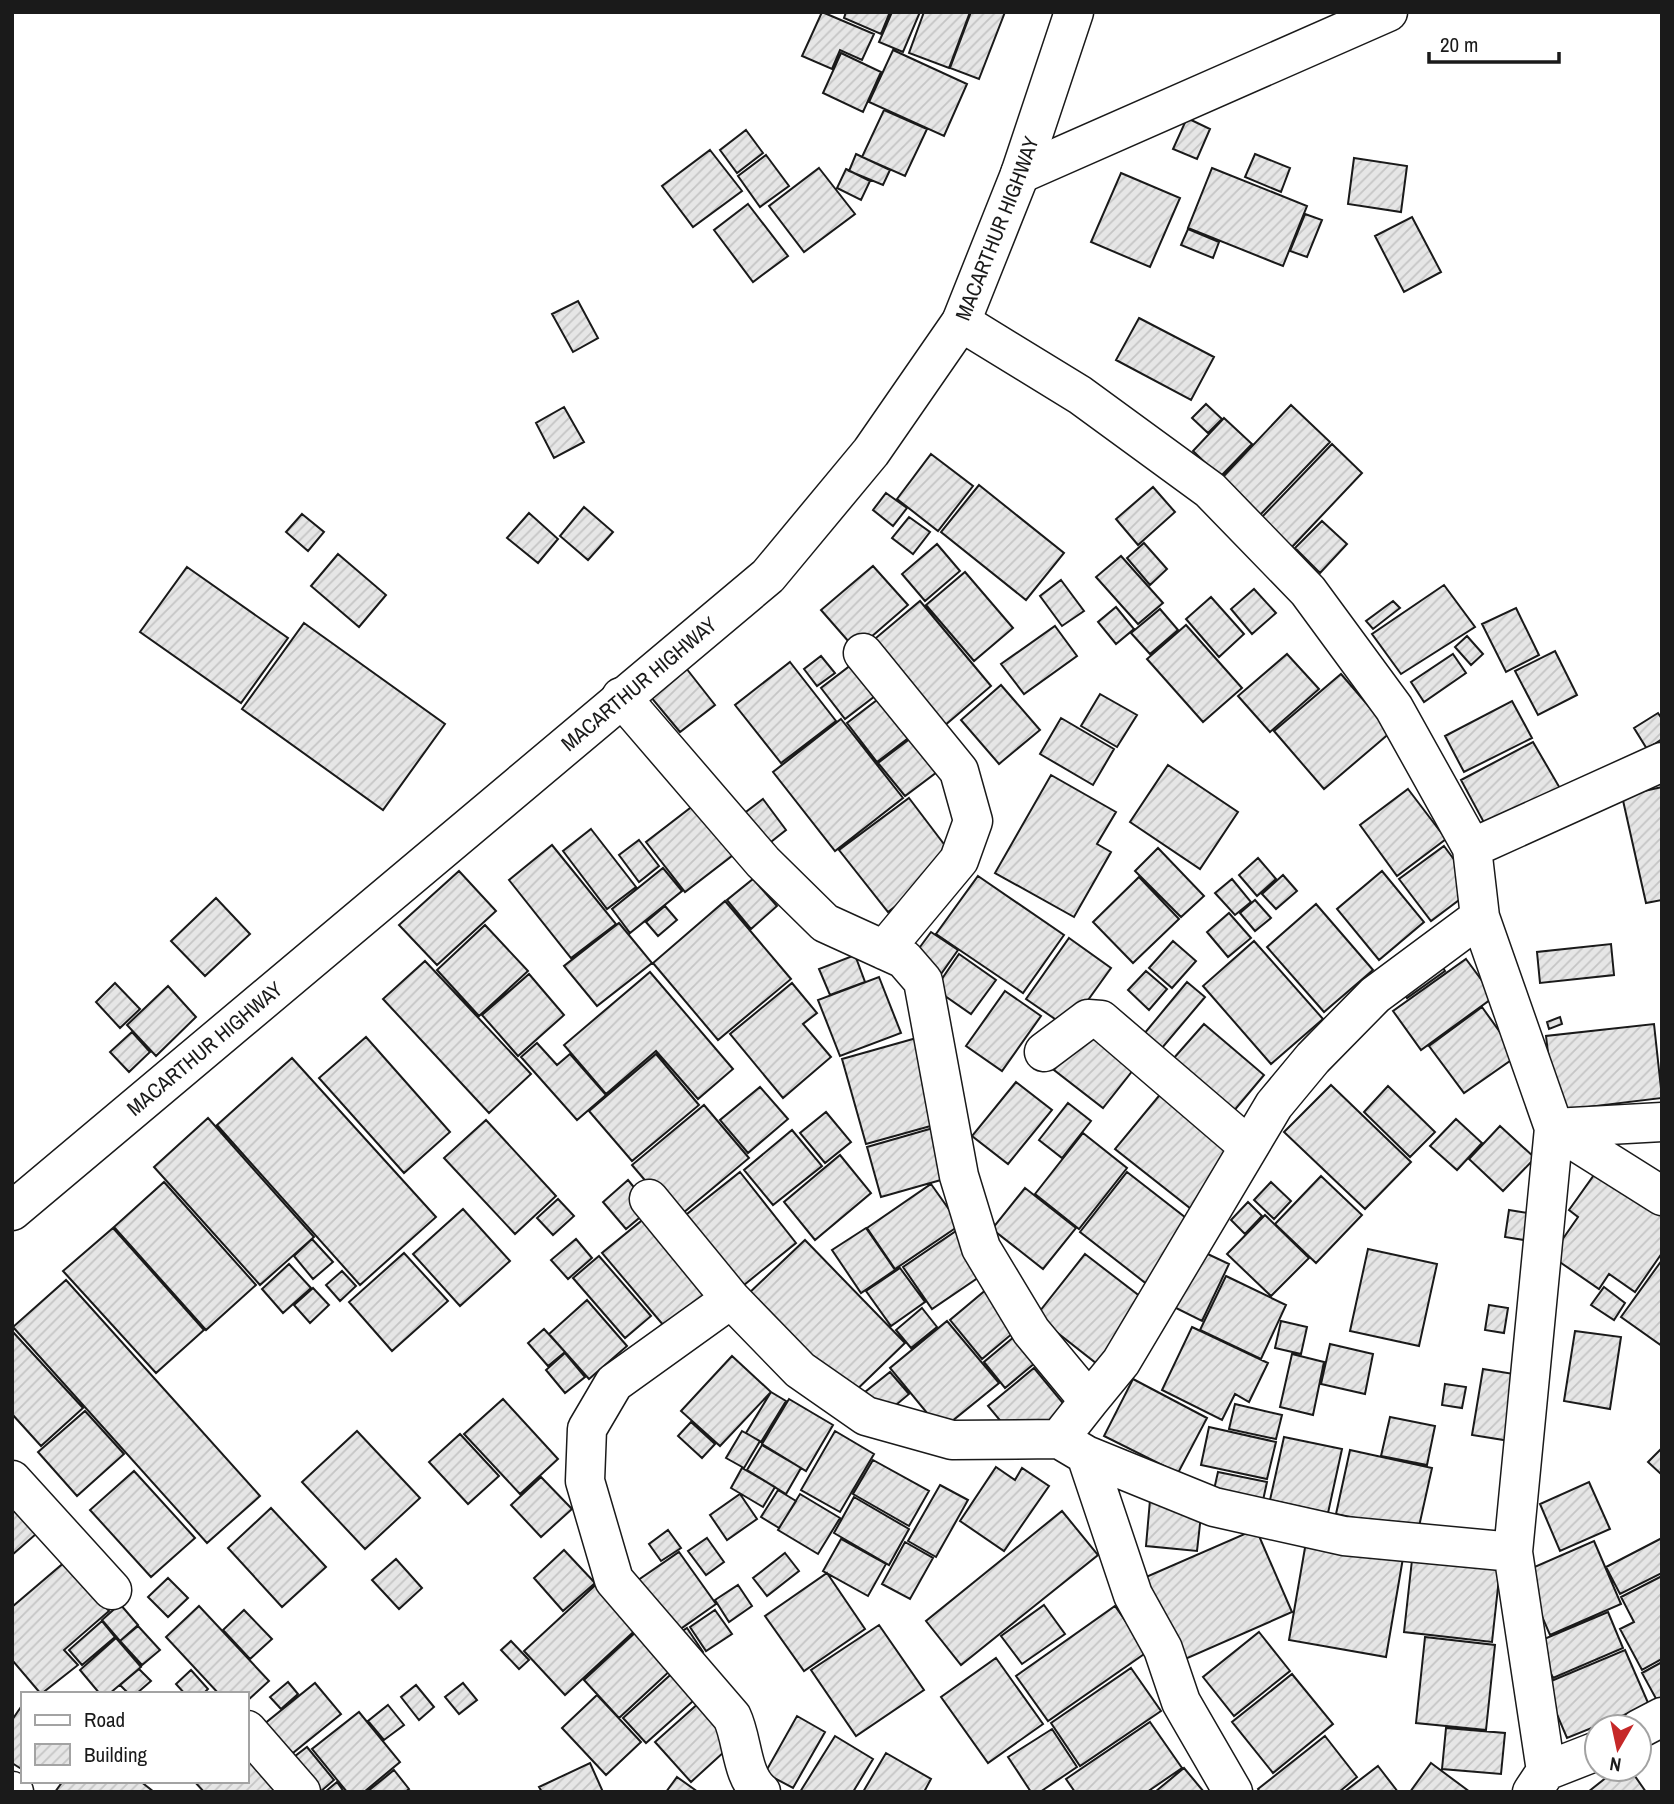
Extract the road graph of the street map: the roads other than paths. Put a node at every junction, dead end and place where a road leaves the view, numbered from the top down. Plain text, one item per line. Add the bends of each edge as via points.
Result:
1 (1074, 12) edge
2 (1388, 12) edge
3 (1020, 174) junction
4 (961, 322) junction
5 (863, 653) dead end
6 (621, 697) junction
7 (1662, 762) edge
8 (1472, 848) junction
9 (1480, 917) junction
10 (884, 950) junction
11 (1044, 1052) dead end
12 (1662, 1122) edge
13 (1554, 1128) junction
14 (1248, 1146) junction
15 (1662, 1196) edge
16 (649, 1199) dead end
17 (12, 1211) edge
18 (731, 1299) junction
19 (1089, 1401) junction
20 (1072, 1447) junction
21 (12, 1480) edge
22 (1513, 1552) junction
23 (112, 1590) dead end
24 (248, 1731) edge
25 (1583, 1758) edge
26 (1539, 1782) edge
27 (301, 1792) edge
28 (761, 1792) edge
29 (1233, 1792) edge

1 - 3 main road, MACARTHUR HIGHWAY
2 - 3 main road
3 - 4 main road, MACARTHUR HIGHWAY
4 - 6 main road, MACARTHUR HIGHWAY via 872,452 768,576
4 - 8 main road via 1080,395 1210,490 1308,591 1394,708
5 - 10 main road via 959,772 974,821 959,860
6 - 10 main road via 763,862 825,923
6 - 17 main road, MACARTHUR HIGHWAY
7 - 8 main road
8 - 9 main road
9 - 13 main road
9 - 14 main road via 1375,995 1313,1058
10 - 19 main road via 904,959 923,981 959,1176 981,1248 1031,1331
11 - 14 main road via 1088,1019 1101,1020
12 - 13 main road
13 - 15 main road
13 - 22 main road
14 - 19 main road via 1211,1216 1121,1362
16 - 18 main road
18 - 20 main road via 800,1370 866,1416 952,1440
18 - 28 main road via 614,1382 587,1429 585,1481 614,1580 732,1717 754,1786
19 - 20 main road
20 - 22 main road via 1214,1507 1344,1536
20 - 29 main road via 1133,1595 1163,1649 1181,1702
21 - 23 main road
22 - 26 main road
24 - 27 main road
25 - 26 main road

